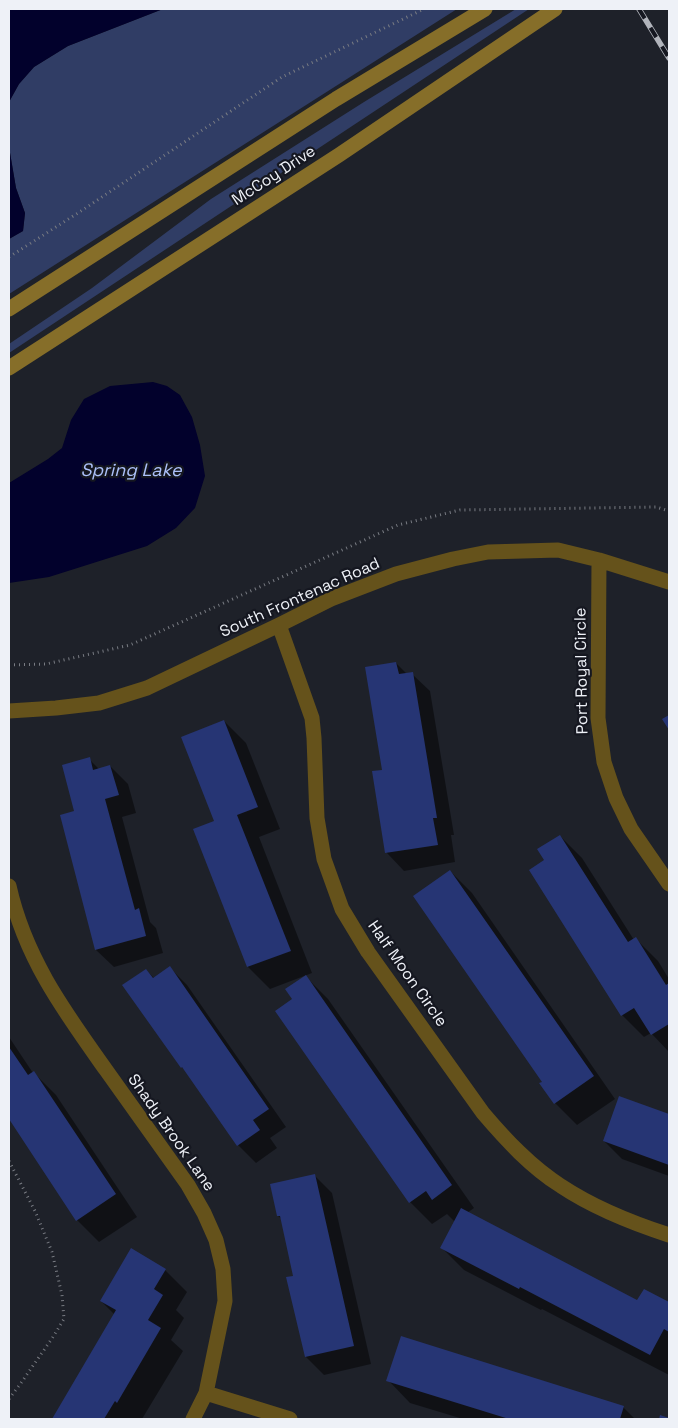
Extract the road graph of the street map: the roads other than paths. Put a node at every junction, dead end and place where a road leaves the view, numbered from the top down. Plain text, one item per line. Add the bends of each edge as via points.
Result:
1 (485, 9) edge
2 (555, 9) edge
3 (9, 309) edge
4 (9, 368) edge
5 (599, 560) junction
6 (669, 582) edge
7 (280, 625) junction
8 (9, 711) edge
9 (669, 884) edge
10 (9, 886) edge
11 (669, 1235) edge
12 (206, 1393) junction
13 (193, 1419) edge
14 (290, 1419) edge

1 - 3 street, McCoy Drive via 336,99
2 - 4 street, McCoy Drive via 338,155
5 - 6 street, South Frontenac Road
5 - 7 street, South Frontenac Road via 558,550 488,552 453,559 396,574 331,599
5 - 9 street, Port Royal Circle via 598,718 604,762 631,829
7 - 8 street, South Frontenac Road via 147,688 99,703
7 - 11 street, Half Moon Circle via 312,718 317,818 324,859 342,909 368,952 483,1113 526,1159 560,1186 602,1209
10 - 12 street, Shady Brook Lane via 26,942 43,976 62,1008 188,1185 216,1240 223,1269 225,1301
12 - 13 street, Shady Brook Lane
12 - 14 street

